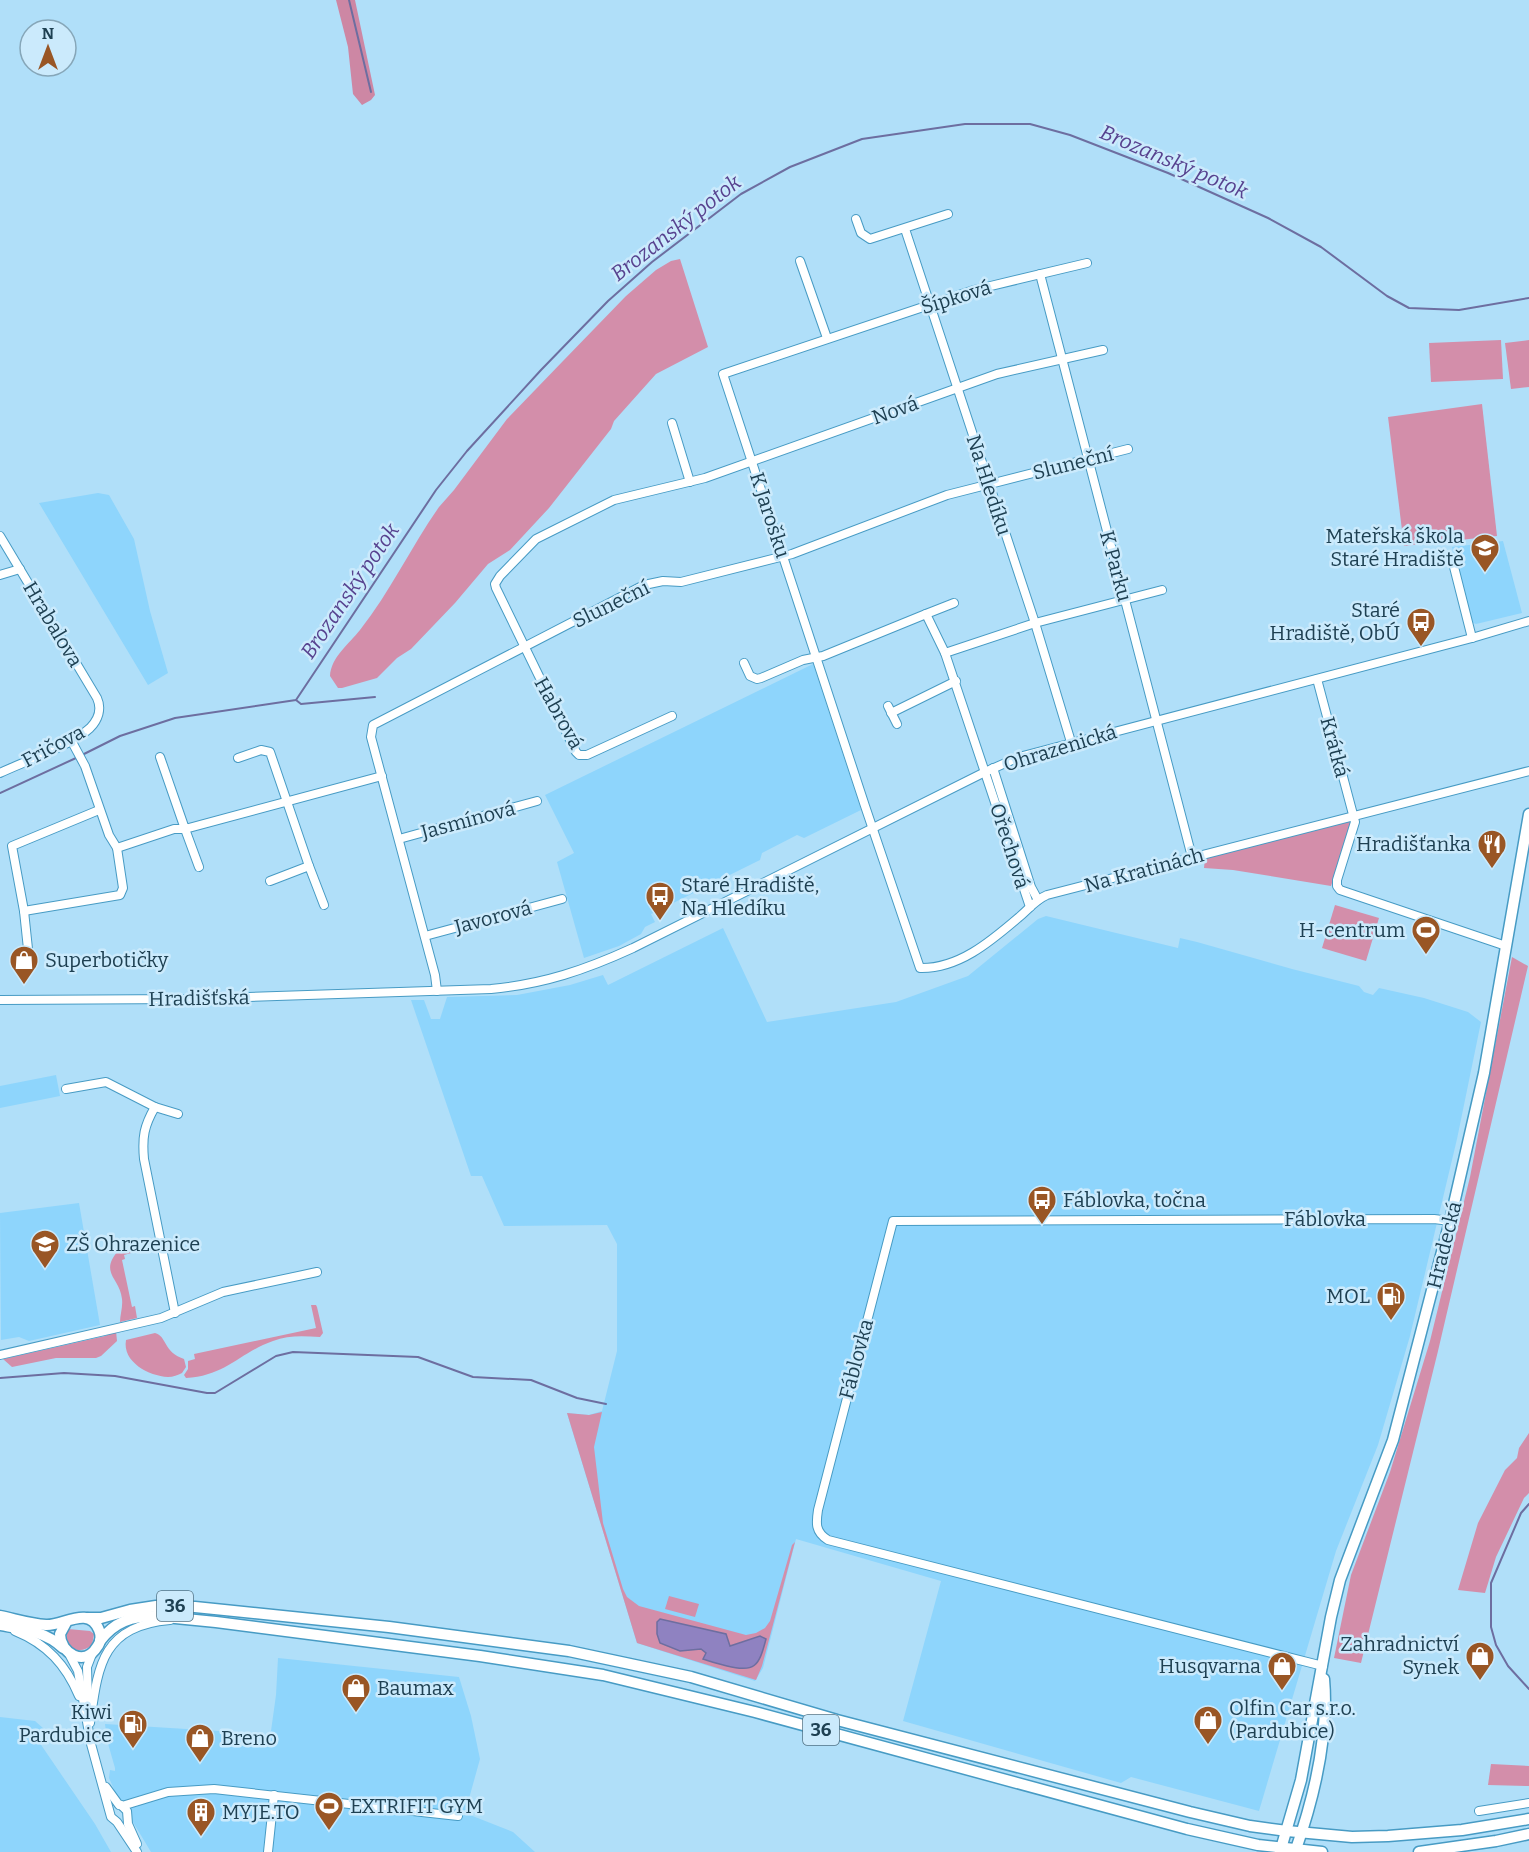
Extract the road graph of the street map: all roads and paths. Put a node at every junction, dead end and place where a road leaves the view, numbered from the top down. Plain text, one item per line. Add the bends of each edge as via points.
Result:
1 (948, 214) dead end
2 (856, 219) dead end
3 (905, 229) junction
4 (800, 261) dead end
5 (1087, 263) dead end
6 (1040, 274) junction
7 (930, 304) junction
8 (827, 338) junction
9 (1103, 350) dead end
10 (1062, 360) junction
11 (723, 374) joint
12 (957, 388) junction
13 (672, 423) dead end
14 (1128, 449) dead end
15 (1087, 459) junction
16 (752, 461) junction
17 (690, 482) junction
18 (988, 484) junction
19 (0, 536) edge
20 (783, 556) junction
21 (1430, 563) dead end
22 (20, 569) junction
23 (0, 575) edge
24 (1162, 590) dead end
25 (1125, 599) junction
26 (954, 603) dead end
27 (926, 614) junction
28 (1529, 622) edge
29 (1035, 623) junction
30 (1472, 638) junction
31 (524, 647) junction
32 (945, 653) junction
33 (816, 657) junction
34 (744, 663) dead end
35 (1317, 679) junction
36 (956, 681) junction
37 (99, 712) joint
38 (672, 716) dead end
39 (1158, 720) junction
40 (897, 724) dead end
41 (71, 740) junction
42 (1071, 742) junction
43 (160, 757) dead end
44 (238, 758) dead end
45 (989, 770) junction
46 (1529, 771) edge
47 (0, 773) edge
48 (382, 777) junction
49 (537, 801) dead end
50 (287, 803) junction
51 (99, 810) junction
52 (1529, 814) edge
53 (1353, 815) junction
54 (872, 828) junction
55 (185, 829) junction
56 (399, 839) junction
57 (117, 848) junction
58 (1192, 856) junction
59 (309, 866) junction
60 (199, 867) dead end
61 (270, 880) dead end
62 (562, 898) dead end
63 (1038, 900) junction
64 (324, 905) dead end
65 (1030, 907) junction
66 (24, 911) junction
67 (425, 936) junction
68 (1506, 946) junction
69 (28, 949) dead end
70 (437, 991) junction
71 (0, 1000) edge
72 (66, 1089) dead end
73 (155, 1107) junction
74 (178, 1114) dead end
75 (1450, 1221) junction
76 (317, 1272) dead end
77 (175, 1313) junction
78 (0, 1355) edge
79 (0, 1616) edge
80 (88, 1618) junction
81 (185, 1619) junction
82 (67, 1621) junction
83 (0, 1625) edge
84 (100, 1641) junction
85 (66, 1651) junction
86 (92, 1654) junction
87 (1323, 1666) junction
88 (89, 1729) junction
89 (99, 1773) junction
90 (158, 1795) junction
91 (274, 1795) junction
92 (1529, 1803) edge
93 (121, 1806) junction
94 (111, 1811) junction
95 (1479, 1811) dead end
96 (128, 1816) junction
97 (458, 1816) dead end
98 (1529, 1819) edge
99 (117, 1822) junction
100 (1287, 1831) junction
101 (1302, 1833) junction
102 (1529, 1834) edge
103 (1233, 1840) junction
104 (1281, 1850) edge
105 (1295, 1851) edge
106 (139, 1852) edge
107 (267, 1852) edge
108 (1251, 1852) edge
109 (1321, 1852) edge
110 (1419, 1852) edge

1 - 3 street
2 - 3 street via 861,233 870,240
3 - 7 street, Na Hledíku
4 - 8 street
5 - 6 street, Šípková
6 - 7 street, Šípková
6 - 10 street, K Parku
7 - 8 street, Šípková
7 - 12 street, Na Hledíku
8 - 11 street, Šípková
9 - 10 street, Nová
10 - 12 street, Nová via 997,374
10 - 15 street, K Parku
11 - 16 street, K Jarošku
12 - 16 street, Nová
12 - 18 street, Na Hledíku
13 - 17 street
14 - 15 street, Sluneční
15 - 18 street, Sluneční
15 - 25 street, K Parku
16 - 17 street, Nová
16 - 20 street, K Jarošku
17 - 31 street, Nová via 614,500 531,544 495,584
18 - 20 street, Sluneční via 947,495
18 - 29 street, Na Hledíku
19 - 22 street, Hrabalova
20 - 31 street, Sluneční via 681,582 644,585
20 - 33 street, K Jarošku
21 - 30 street via 1449,559 1453,563
22 - 23 street
22 - 37 street, Hrabalova via 98,698
24 - 25 street
25 - 29 street
25 - 39 street, K Parku
26 - 27 street
27 - 32 street, Ořechová
27 - 33 street
28 - 30 street, Ohrazenická
29 - 32 street
29 - 42 street, Na Hledíku
30 - 35 street, Ohrazenická
31 - 38 street, Habrová via 579,755 587,755
31 - 48 street, Sluneční via 373,725 371,737
32 - 36 street, Ořechová
33 - 34 street via 757,679 750,676
33 - 54 street, K Jarošku
35 - 39 street, Ohrazenická
35 - 53 street, Krátká
36 - 40 street via 890,710
36 - 45 street, Ořechová
37 - 41 street, Fričova via 89,729
39 - 42 street, Ohrazenická
39 - 58 street, K Parku
41 - 47 street, Fričova
41 - 51 street via 85,766
42 - 45 street, Ohrazenická
43 - 55 street
44 - 50 street via 261,750 270,752
45 - 54 street, Ohrazenická
45 - 63 street, Ořechová
45 - 65 street, Ořechová
46 - 53 street, Na Kratinách
48 - 50 street
48 - 56 street, Sluneční
49 - 56 street, Jasmínová
50 - 55 street
50 - 59 street
51 - 57 street
51 - 66 street via 12,846
52 - 68 main road, Hradecká
53 - 58 street, Na Kratinách
53 - 68 street via 1354,827 1338,888
54 - 65 street, Na Kratinách via 920,968 960,961
54 - 70 street, Ohrazenická via 633,948 583,969 534,984
55 - 57 street
55 - 60 street
56 - 67 street, Sluneční
57 - 66 street via 123,888 120,895
58 - 63 street, Na Kratinách
59 - 61 street
59 - 64 street
62 - 67 street, Javorová
63 - 65 street, Na Kratinách
66 - 69 street
67 - 70 street, Sluneční
68 - 75 main road, Hradecká via 1484,1073
70 - 71 street, Hradišťská
72 - 73 street via 106,1082
73 - 74 street
73 - 77 street via 144,1128 144,1159
75 - 87 main road, Hradecká via 1393,1440 1340,1580
75 - 87 street, Fáblovka via 893,1221 818,1510 817,1528 822,1536
76 - 77 street via 223,1292
77 - 78 street
79 - 82 main road, 36 via 48,1625
80 - 82 main road, 36 via 79,1616
80 - 84 main road via 98,1627
80 - 100 main road, 36 via 149,1607 195,1607 472,1637 587,1655 691,1677 847,1723 1190,1812
81 - 84 main road, 36 via 132,1618 115,1626
81 - 88 street via 146,1625 112,1645 98,1673
81 - 103 main road, 36 via 524,1662 647,1684
82 - 85 main road via 60,1634
83 - 85 main road via 43,1634
83 - 88 street via 55,1656 74,1685
84 - 86 main road, 36
85 - 86 main road via 83,1657
85 - 88 street via 78,1671
86 - 88 street via 87,1667
87 - 100 main road, Hradecká
87 - 101 main road, Hradecká via 1326,1694 1321,1750
88 - 89 street
89 - 93 street
89 - 94 street
90 - 91 street via 205,1789
90 - 93 street
90 - 96 street via 138,1805
91 - 97 street
91 - 107 street
92 - 95 street
93 - 94 street
93 - 96 street
94 - 99 street
96 - 99 street
96 - 106 street
98 - 101 main road, 36 via 1388,1836
99 - 106 street
100 - 101 main road, 36
100 - 104 main road, Hradecká
101 - 105 main road, Hradecká
102 - 110 main road
103 - 104 main road, 36
103 - 108 main road
104 - 105 main road, 36
105 - 109 main road, 36

